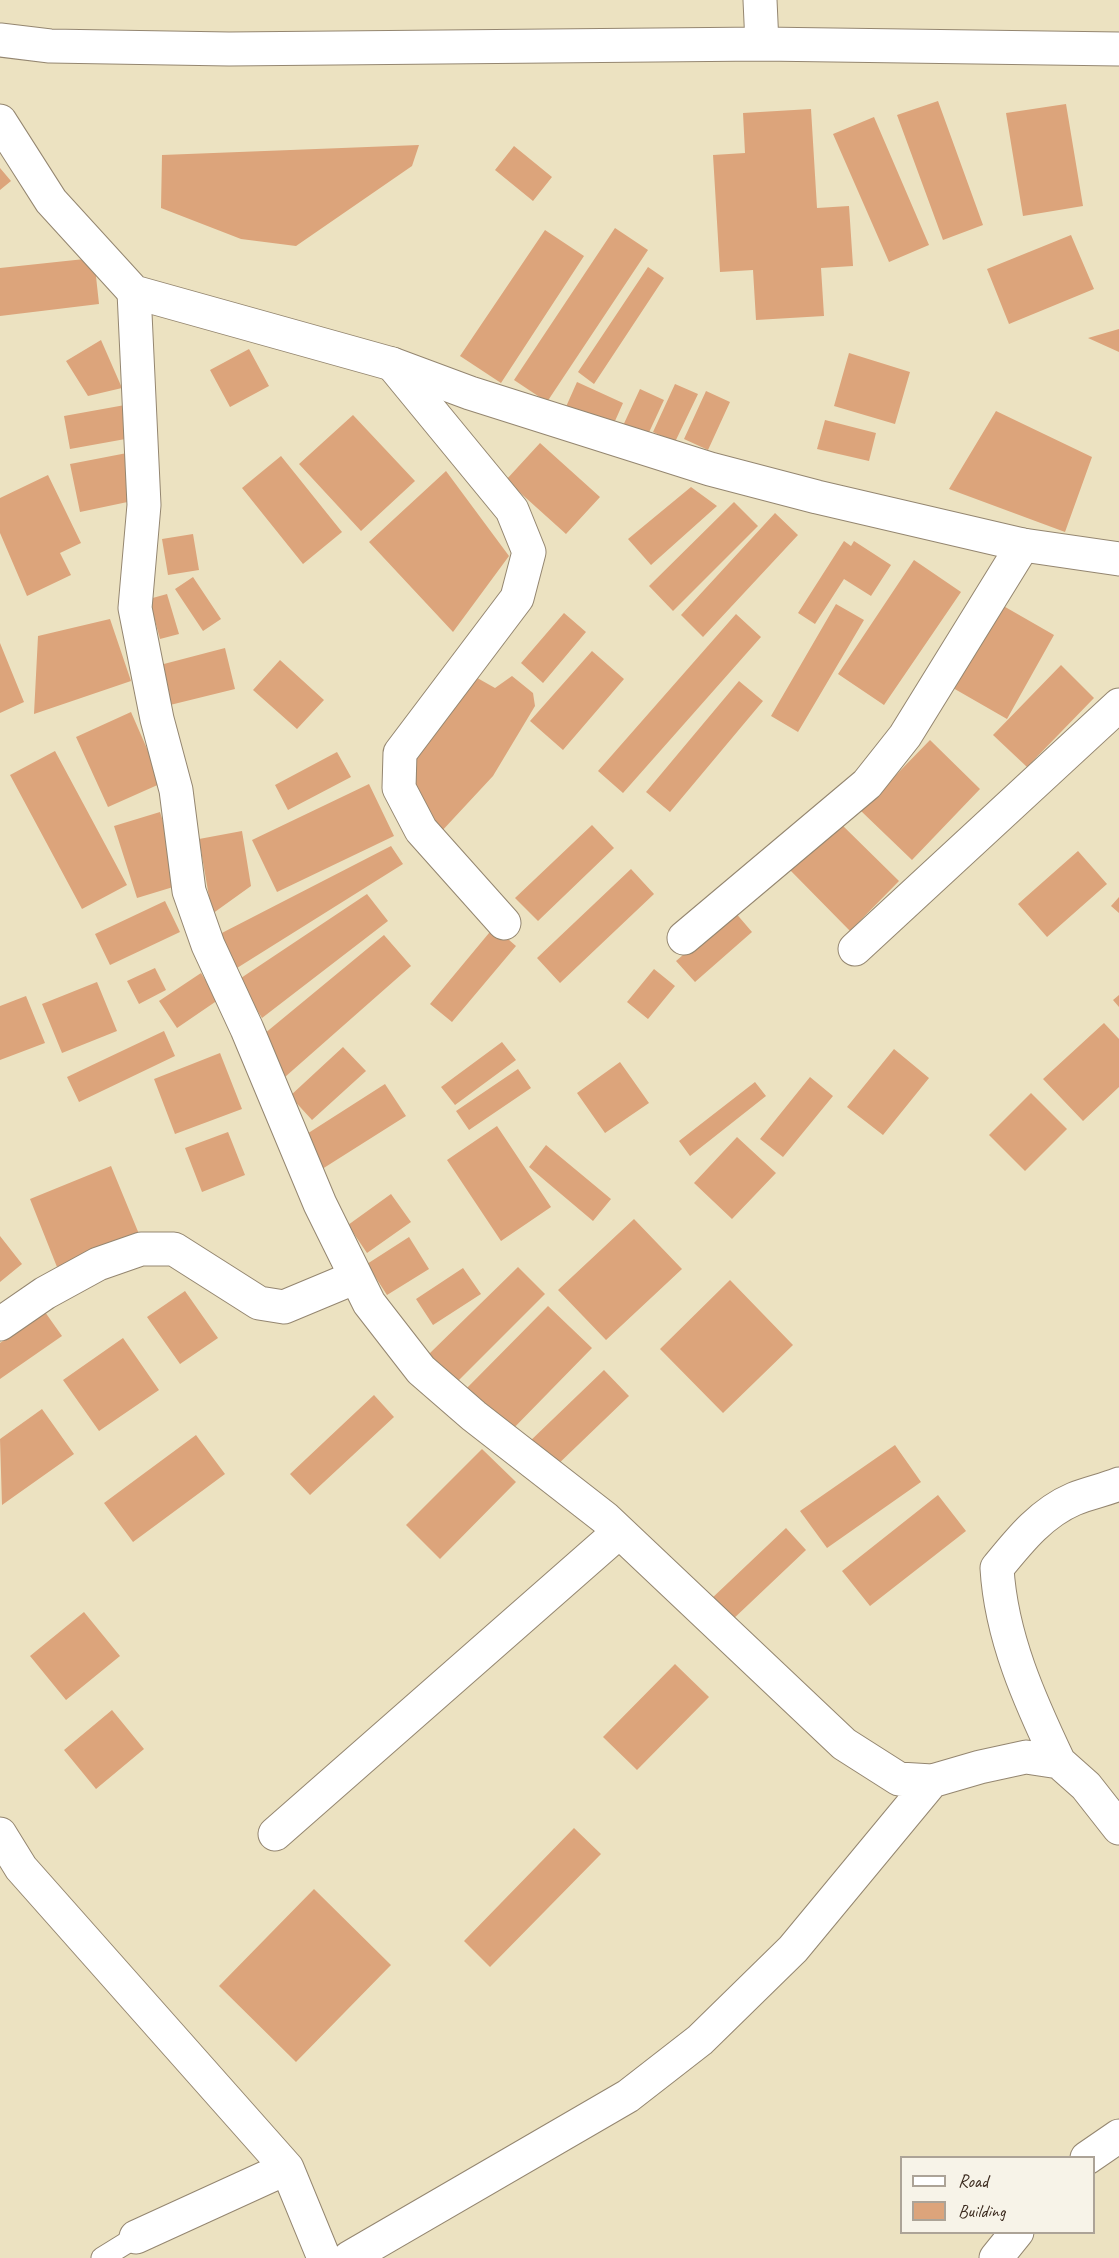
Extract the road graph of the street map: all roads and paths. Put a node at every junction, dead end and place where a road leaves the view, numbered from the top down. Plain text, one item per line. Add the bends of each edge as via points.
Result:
1 (760, 0) edge
2 (0, 40) edge
3 (762, 44) junction
4 (1119, 49) edge
5 (0, 121) edge
6 (134, 292) junction
7 (392, 364) junction
8 (1023, 544) junction
9 (1119, 559) edge
10 (1119, 705) edge
11 (504, 923) dead end
12 (684, 938) dead end
13 (855, 950) dead end
14 (356, 1277) junction
15 (0, 1324) edge
16 (1119, 1484) edge
17 (619, 1532) junction
18 (1059, 1762) junction
19 (932, 1781) junction
20 (1119, 1828) edge
21 (0, 1834) edge
22 (275, 1834) dead end
23 (1119, 2136) edge
24 (1089, 2156) edge
25 (287, 2168) junction
26 (1015, 2234) edge
27 (136, 2237) joint
28 (102, 2258) edge
29 (324, 2258) edge
30 (349, 2258) edge
31 (996, 2258) edge

1 - 3 street
2 - 3 street via 50,46 229,49
3 - 4 street
5 - 6 street via 51,201
6 - 7 street
6 - 14 street via 144,505 135,608 176,790 189,891 208,945 320,1204
7 - 8 street via 470,393 710,469
7 - 11 street via 512,510 529,552 517,597 400,753 399,788 421,830
8 - 9 street
8 - 12 street via 905,736 867,784
10 - 13 street
14 - 15 street via 284,1306 259,1304 174,1249 141,1249 98,1264
14 - 17 street via 369,1304 421,1370
16 - 18 street via 1073,1500 1050,1514 1024,1534 998,1568 999,1594 1009,1637 1031,1703
17 - 19 street via 844,1744 899,1779
17 - 22 street
18 - 19 street via 1026,1757
18 - 20 street via 1086,1786
19 - 30 street via 793,1949 700,2040 627,2096
21 - 25 street via 21,1868
23 - 24 street
25 - 27 street
25 - 29 street
26 - 31 street
27 - 28 lane

